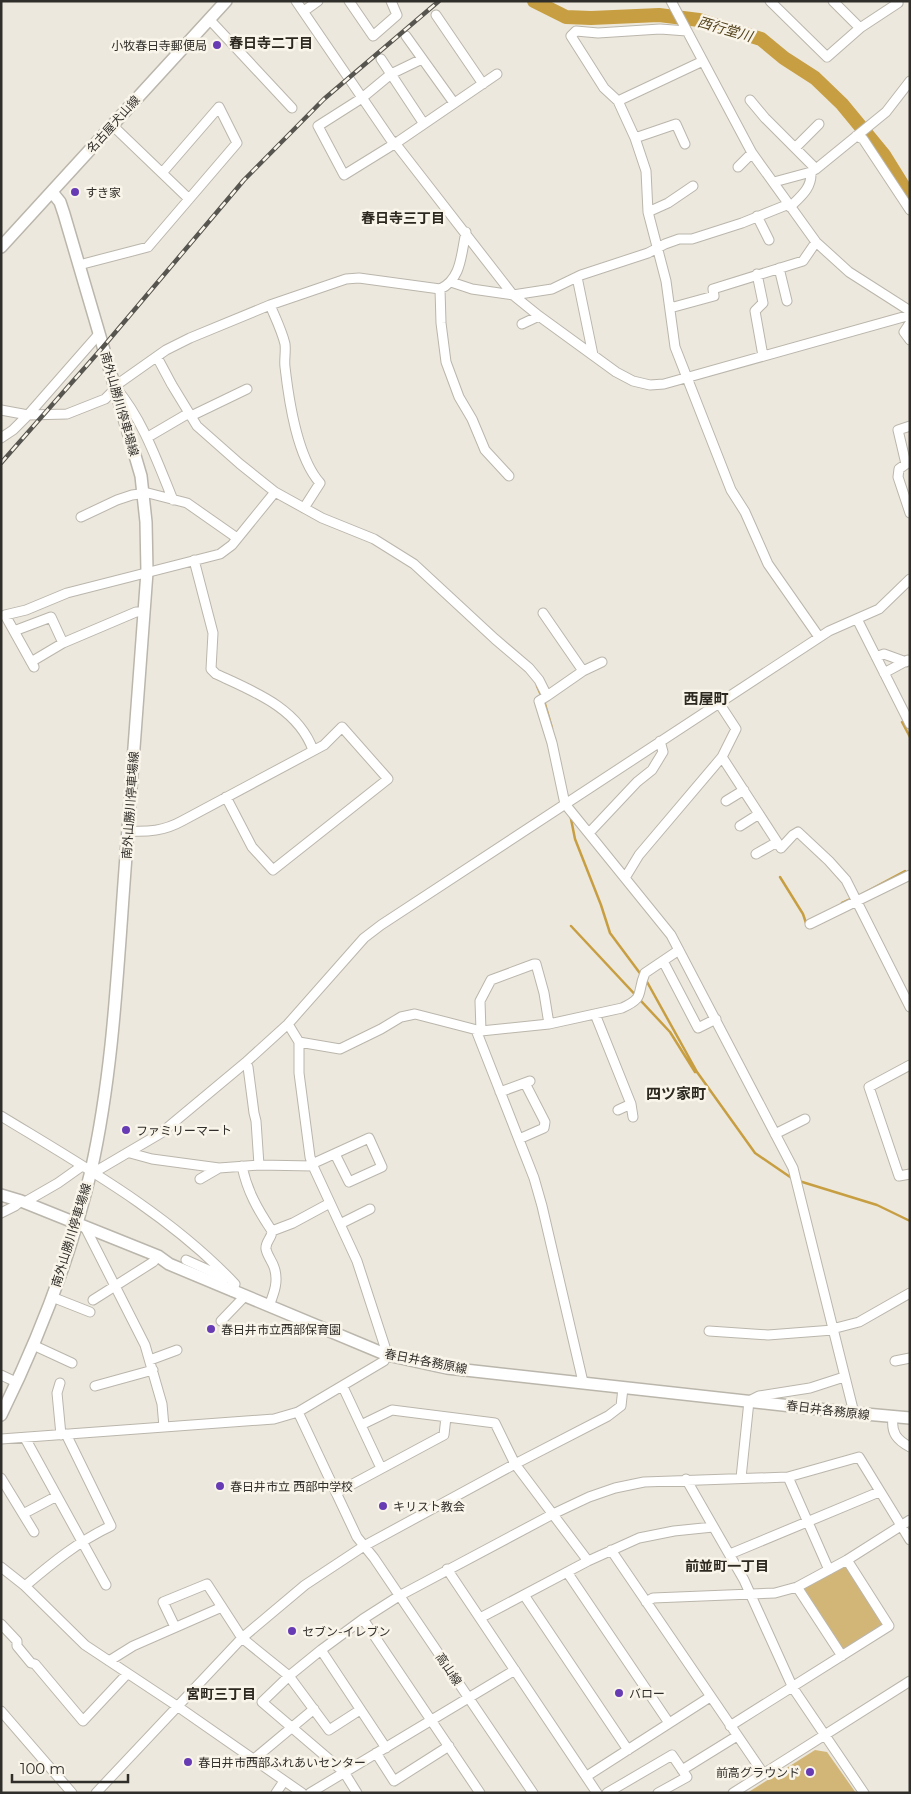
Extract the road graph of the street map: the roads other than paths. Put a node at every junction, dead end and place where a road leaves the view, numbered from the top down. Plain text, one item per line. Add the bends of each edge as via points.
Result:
1 (226, 1) edge
2 (296, 1) edge
3 (318, 1) edge
4 (349, 1) edge
5 (391, 1) edge
6 (770, 1) edge
7 (833, 1) edge
8 (897, 1) edge
9 (672, 3) edge
10 (304, 11) junction
11 (436, 15) dead end
12 (210, 19) junction
13 (860, 28) junction
14 (686, 29) junction
15 (406, 36) dead end
16 (381, 59) dead end
17 (422, 59) junction
18 (703, 62) junction
19 (391, 74) junction
20 (497, 74) dead end
21 (910, 81) edge
22 (482, 84) junction
23 (362, 98) junction
24 (750, 100) dead end
25 (618, 101) junction
26 (454, 103) junction
27 (292, 108) dead end
28 (424, 124) junction
29 (819, 124) dead end
30 (112, 125) junction
31 (857, 135) junction
32 (635, 138) junction
33 (395, 143) junction
34 (685, 144) dead end
35 (796, 148) junction
36 (752, 153) junction
37 (738, 168) dead end
38 (813, 170) junction
39 (162, 172) junction
40 (774, 182) junction
41 (693, 186) dead end
42 (52, 192) junction
43 (188, 198) junction
44 (789, 206) junction
45 (910, 210) edge
46 (648, 212) junction
47 (757, 216) junction
48 (466, 232) junction
49 (769, 240) dead end
50 (816, 242) junction
51 (1, 247) edge
52 (658, 248) junction
53 (79, 265) junction
54 (779, 268) junction
55 (758, 274) junction
56 (577, 277) junction
57 (450, 282) junction
58 (440, 289) junction
59 (513, 295) junction
60 (787, 301) dead end
61 (270, 304) junction
62 (670, 308) junction
63 (910, 313) edge
64 (539, 316) junction
65 (910, 323) edge
66 (522, 324) dead end
67 (99, 334) junction
68 (910, 340) edge
69 (593, 355) junction
70 (157, 356) junction
71 (763, 356) junction
72 (686, 378) junction
73 (116, 387) junction
74 (247, 389) dead end
75 (1, 410) edge
76 (28, 415) junction
77 (190, 415) junction
78 (910, 426) edge
79 (2, 436) edge
80 (148, 437) junction
81 (509, 476) dead end
82 (275, 492) junction
83 (143, 493) junction
84 (173, 500) junction
85 (304, 508) junction
86 (910, 513) edge
87 (81, 517) dead end
88 (237, 538) junction
89 (194, 560) junction
90 (147, 572) junction
91 (910, 579) edge
92 (144, 612) junction
93 (542, 613) dead end
94 (857, 619) junction
95 (14, 631) junction
96 (819, 638) junction
97 (63, 643) junction
98 (876, 657) junction
99 (908, 660) edge
100 (602, 662) dead end
101 (584, 671) junction
102 (884, 673) junction
103 (547, 696) junction
104 (719, 703) junction
105 (907, 713) edge
106 (910, 724) edge
107 (660, 741) junction
108 (313, 750) junction
109 (722, 757) junction
110 (744, 790) junction
111 (226, 797) junction
112 (726, 801) dead end
113 (567, 802) junction
114 (759, 814) junction
115 (740, 826) dead end
116 (128, 831) junction
117 (588, 832) junction
118 (777, 842) junction
119 (756, 854) dead end
120 (910, 875) edge
121 (626, 878) junction
122 (857, 902) junction
123 (810, 924) dead end
124 (679, 950) junction
125 (662, 961) junction
126 (910, 1007) edge
127 (595, 1014) junction
128 (716, 1019) junction
129 (288, 1024) junction
130 (549, 1024) junction
131 (479, 1030) junction
132 (299, 1042) junction
133 (245, 1063) junction
134 (910, 1065) edge
135 (500, 1092) junction
136 (631, 1104) junction
137 (618, 1110) dead end
138 (1, 1116) edge
139 (633, 1117) dead end
140 (805, 1119) dead end
141 (775, 1134) junction
142 (519, 1139) junction
143 (130, 1153) junction
144 (335, 1154) junction
145 (259, 1165) junction
146 (312, 1165) junction
147 (242, 1166) junction
148 (219, 1168) junction
149 (89, 1170) junction
150 (910, 1174) edge
151 (200, 1179) dead end
152 (1, 1195) edge
153 (23, 1202) junction
154 (330, 1203) junction
155 (370, 1208) dead end
156 (1, 1213) edge
157 (340, 1224) junction
158 (81, 1225) junction
159 (272, 1230) junction
160 (158, 1256) junction
161 (186, 1260) dead end
162 (232, 1286) junction
163 (115, 1287) junction
164 (910, 1293) edge
165 (245, 1296) junction
166 (52, 1297) junction
167 (93, 1300) dead end
168 (269, 1306) junction
169 (90, 1312) dead end
170 (221, 1321) dead end
171 (832, 1329) junction
172 (709, 1331) dead end
173 (32, 1345) junction
174 (177, 1350) dead end
175 (387, 1355) junction
176 (910, 1358) edge
177 (150, 1360) junction
178 (895, 1361) dead end
179 (72, 1363) dead end
180 (153, 1370) junction
181 (1, 1374) edge
182 (844, 1377) junction
183 (16, 1382) junction
184 (583, 1382) junction
185 (60, 1383) dead end
186 (95, 1386) dead end
187 (343, 1387) junction
188 (623, 1388) junction
189 (749, 1401) junction
190 (2, 1411) edge
191 (298, 1412) junction
192 (854, 1413) junction
193 (446, 1417) junction
194 (893, 1418) junction
195 (910, 1418) edge
196 (361, 1425) junction
197 (164, 1427) junction
198 (63, 1434) junction
199 (25, 1438) junction
200 (1, 1439) edge
201 (910, 1447) edge
202 (515, 1464) junction
203 (381, 1468) junction
204 (788, 1477) junction
205 (1, 1478) edge
206 (741, 1478) junction
207 (686, 1479) junction
208 (879, 1492) junction
209 (336, 1493) junction
210 (57, 1496) junction
211 (23, 1514) junction
212 (553, 1514) junction
213 (910, 1520) edge
214 (808, 1523) junction
215 (900, 1526) junction
216 (713, 1527) junction
217 (34, 1532) dead end
218 (910, 1540) edge
219 (82, 1542) junction
220 (364, 1546) junction
221 (611, 1550) junction
222 (730, 1554) junction
223 (847, 1560) junction
224 (588, 1561) junction
225 (1, 1567) edge
226 (447, 1569) junction
227 (829, 1570) junction
228 (567, 1572) junction
229 (106, 1585) dead end
230 (25, 1586) junction
231 (797, 1587) junction
232 (750, 1594) junction
233 (524, 1595) junction
234 (399, 1596) junction
235 (646, 1602) junction
236 (222, 1607) junction
237 (480, 1618) junction
238 (363, 1619) junction
239 (1, 1624) edge
240 (175, 1627) junction
241 (242, 1638) junction
242 (321, 1650) junction
243 (842, 1656) junction
244 (109, 1661) junction
245 (515, 1670) junction
246 (127, 1674) junction
247 (289, 1676) junction
248 (910, 1681) edge
249 (793, 1688) junction
250 (710, 1697) junction
251 (468, 1698) junction
252 (177, 1706) junction
253 (314, 1709) junction
254 (360, 1710) junction
255 (1, 1711) edge
256 (431, 1720) junction
257 (669, 1723) junction
258 (730, 1726) junction
259 (291, 1727) junction
260 (737, 1736) junction
261 (824, 1736) junction
262 (448, 1746) junction
263 (386, 1748) junction
264 (628, 1750) junction
265 (376, 1754) junction
266 (254, 1759) junction
267 (682, 1770) junction
268 (344, 1772) junction
269 (763, 1773) junction
270 (587, 1776) junction
271 (284, 1781) junction
272 (72, 1793) edge
273 (96, 1793) edge
274 (276, 1793) edge
275 (302, 1793) edge
276 (310, 1793) edge
277 (356, 1793) edge
278 (480, 1793) edge
279 (533, 1793) edge
280 (597, 1793) edge
281 (607, 1793) edge
282 (658, 1793) edge
283 (733, 1793) edge
284 (864, 1793) edge

1 - 12 main road, 名古屋犬山線
2 - 10 street
3 - 10 street
4 - 5 street via 373,36 397,15
6 - 13 street via 827,57
7 - 13 street
8 - 13 street
9 - 14 street
10 - 23 street
11 - 22 street
12 - 27 street
12 - 30 main road, 名古屋犬山線
14 - 18 street
14 - 25 street via 598,33 576,30 572,36 575,42 604,88
15 - 17 street
16 - 19 street
17 - 19 street
17 - 26 street
18 - 25 street
18 - 36 street
19 - 23 street
19 - 28 street
20 - 22 street
21 - 31 street via 886,112
22 - 26 street
23 - 33 street
23 - 33 street via 318,126 344,175
24 - 35 street
25 - 32 street
26 - 28 street
28 - 33 street
29 - 35 street
30 - 39 street
30 - 42 main road, 名古屋犬山線
31 - 38 street
31 - 45 street via 863,139
32 - 34 street via 676,124
32 - 46 street via 646,171
33 - 48 street
35 - 38 street
36 - 37 street
36 - 40 street
38 - 40 street
38 - 44 street via 812,182
39 - 43 street
39 - 43 street via 219,107 237,142
40 - 44 street
41 - 46 street
42 - 51 main road, 名古屋犬山線
42 - 53 main road, 南外山勝川停車場線 via 60,202
43 - 53 street via 148,247
44 - 47 street
44 - 50 street
46 - 52 street
47 - 49 street
47 - 52 street
48 - 57 street via 457,272
48 - 59 street
50 - 54 street via 803,261
50 - 63 street via 849,272
52 - 56 street
52 - 62 street
53 - 67 main road, 南外山勝川停車場線
54 - 55 street
54 - 60 street
55 - 62 street via 714,289 714,296
55 - 71 street via 763,302 756,311
56 - 59 street via 552,288
56 - 69 street
57 - 58 street
57 - 59 street
58 - 61 street via 346,279
58 - 81 street via 446,362 485,450
59 - 64 street
61 - 70 street via 190,338
61 - 85 street via 284,344 295,427 308,466 320,483
62 - 72 street via 675,347
63 - 71 street
64 - 66 street
64 - 69 street
65 - 68 street via 904,332
67 - 73 main road, 南外山勝川停車場線
67 - 76 street
69 - 72 street via 633,381 650,385
70 - 73 street
70 - 77 street
71 - 72 street
72 - 96 street via 731,490 745,512 768,564
73 - 76 street via 105,400 67,414
73 - 80 street
73 - 83 main road, 南外山勝川停車場線
74 - 77 street
75 - 76 street
76 - 79 street
77 - 80 street
77 - 82 street via 208,436
78 - 86 street via 898,430 906,464 899,469 898,477
80 - 84 street
82 - 85 street
82 - 88 street
83 - 84 street
83 - 87 street via 117,500
83 - 90 main road, 南外山勝川停車場線
84 - 88 street via 187,503
85 - 103 street via 374,539 414,564 529,668
88 - 89 street via 228,550
89 - 90 street
89 - 108 street via 213,633 212,669 216,674 260,694 287,713 300,726
90 - 92 main road, 南外山勝川停車場線
90 - 95 street via 68,593 5,615
91 - 94 street via 879,609
92 - 97 street via 136,612
92 - 116 main road, 南外山勝川停車場線
93 - 101 street
94 - 96 street
94 - 98 street
95 - 97 street via 51,618
95 - 97 street via 32,664
96 - 104 street
98 - 99 street via 884,654
98 - 102 street
99 - 102 street
100 - 101 street
101 - 103 street
102 - 105 street
103 - 113 street via 539,701
104 - 107 street
104 - 109 street via 736,729
105 - 106 street
107 - 113 street
107 - 117 street via 663,752 652,770
108 - 111 street
108 - 111 street via 324,745 342,727 388,780 273,870 252,847
109 - 110 street
109 - 121 street via 639,855
110 - 112 street
110 - 114 street
111 - 116 street via 174,826 150,832
113 - 117 street
113 - 129 street via 364,938
114 - 115 street
114 - 118 street
116 - 149 main road, 南外山勝川停車場線 via 114,1020 104,1103
117 - 121 street
118 - 119 street
118 - 122 street via 781,848 798,832 846,880
120 - 122 street
121 - 124 street
122 - 123 street
122 - 126 street
124 - 125 street
124 - 128 street
125 - 127 street via 645,973 639,997 633,1003
125 - 128 street via 698,1028
127 - 130 street
127 - 136 street
128 - 141 street
129 - 132 street
129 - 133 street
130 - 131 street
130 - 131 street via 544,993 534,964 491,980 480,1001
131 - 132 street via 415,1014 401,1016 340,1049
131 - 135 street
132 - 146 street via 299,1073
133 - 143 street via 161,1133
133 - 145 street via 256,1121
134 - 150 street via 869,1087 899,1176
135 - 142 street
135 - 142 street via 528,1084 545,1122 544,1128
136 - 137 street
136 - 139 street
138 - 149 street
140 - 141 street
141 - 171 street via 793,1168
142 - 184 street via 542,1206
143 - 148 street
143 - 149 street
144 - 144 street via 369,1138 382,1167 349,1182
144 - 146 street
145 - 146 street
145 - 147 street
146 - 154 street
147 - 148 street
147 - 159 street via 251,1197
148 - 151 street
149 - 153 street
149 - 158 main road, 南外山勝川停車場線
149 - 162 street via 182,1234 216,1263
152 - 153 main road, 春日井各務原線
153 - 156 street
153 - 158 main road, 春日井各務原線
154 - 157 street
154 - 159 street via 293,1223
155 - 157 street
157 - 175 street via 357,1261
158 - 160 main road, 春日井各務原線
158 - 163 street
158 - 166 main road, 南外山勝川停車場線
159 - 168 street via 266,1249 276,1273 276,1288
160 - 162 main road, 春日井各務原線 via 169,1264
160 - 163 street
161 - 162 street
162 - 165 main road, 春日井各務原線
163 - 167 street
163 - 177 street
164 - 171 street via 859,1322
165 - 168 main road, 春日井各務原線
165 - 170 street
166 - 169 street
166 - 173 main road, 南外山勝川停車場線
168 - 175 main road, 春日井各務原線
171 - 172 street via 768,1334
171 - 182 street
173 - 179 street
173 - 183 main road, 南外山勝川停車場線
174 - 177 street
175 - 184 main road, 春日井各務原線 via 447,1368
175 - 187 street via 384,1361
176 - 178 street
177 - 180 street
180 - 186 street
180 - 197 street
181 - 183 street
182 - 189 street
182 - 192 street
183 - 190 main road, 南外山勝川停車場線
184 - 188 main road, 春日井各務原線
185 - 198 street via 57,1393
187 - 191 street
187 - 196 street
188 - 189 main road, 春日井各務原線
188 - 202 street via 621,1406 608,1416
189 - 192 main road, 春日井各務原線
189 - 206 street
191 - 197 street via 274,1419
191 - 209 street, 高山線
192 - 194 main road, 春日井各務原線
193 - 196 street via 392,1410
193 - 202 street via 495,1423
193 - 203 street via 444,1435
194 - 195 main road, 春日井各務原線
194 - 201 street via 893,1433
196 - 203 street
197 - 198 street
198 - 199 street
198 - 219 street via 111,1526
199 - 200 street
199 - 210 street
202 - 212 street
202 - 220 street
203 - 209 street
204 - 206 street
204 - 208 street via 859,1457
204 - 214 street
205 - 211 street
206 - 207 street
207 - 212 street via 615,1488 589,1496
207 - 216 street
208 - 214 street
208 - 215 street
209 - 220 street, 高山線
210 - 211 street
210 - 219 street
211 - 217 street
212 - 224 street
212 - 226 street
213 - 215 street
214 - 222 street
214 - 227 street
215 - 218 street
215 - 223 street
216 - 221 street via 656,1534
216 - 222 street
219 - 229 street
219 - 230 street
220 - 234 street, 高山線
220 - 241 street via 305,1585
221 - 224 street
221 - 235 street
222 - 232 street
223 - 227 street
223 - 243 street via 889,1626
224 - 228 street
225 - 230 street
226 - 234 street
226 - 237 street
227 - 231 street
228 - 233 street
228 - 257 street
230 - 244 street via 84,1645
231 - 232 street via 775,1593
231 - 243 street
232 - 235 street via 653,1598
232 - 249 street
233 - 237 street
233 - 264 street
234 - 238 street
234 - 251 street, 高山線
235 - 250 street
236 - 240 street
236 - 240 street via 207,1584 163,1602
236 - 241 street
237 - 245 street
238 - 242 street
238 - 256 street
239 - 246 street via 83,1721
240 - 244 street
241 - 247 street
241 - 252 street
242 - 247 street
242 - 254 street
243 - 249 street
244 - 246 street
245 - 251 street
245 - 270 street
246 - 252 street
247 - 253 street
247 - 259 street via 262,1702
248 - 261 street
249 - 258 street
249 - 261 street
250 - 257 street
250 - 258 street
251 - 256 street
251 - 279 street, 高山線
252 - 266 street
252 - 273 street
253 - 254 street via 329,1730
253 - 259 street
254 - 263 street
255 - 272 street
256 - 262 street
256 - 263 street
257 - 264 street
258 - 260 street
259 - 266 street
259 - 268 street
260 - 267 street
260 - 269 street
261 - 269 street
261 - 284 street
262 - 265 street via 394,1781
262 - 278 street
263 - 265 street
264 - 270 street
265 - 268 street
266 - 271 street
267 - 281 street via 672,1755
267 - 282 street via 686,1777
268 - 276 street
268 - 277 street
269 - 283 street
270 - 280 street
271 - 274 street
271 - 275 street

